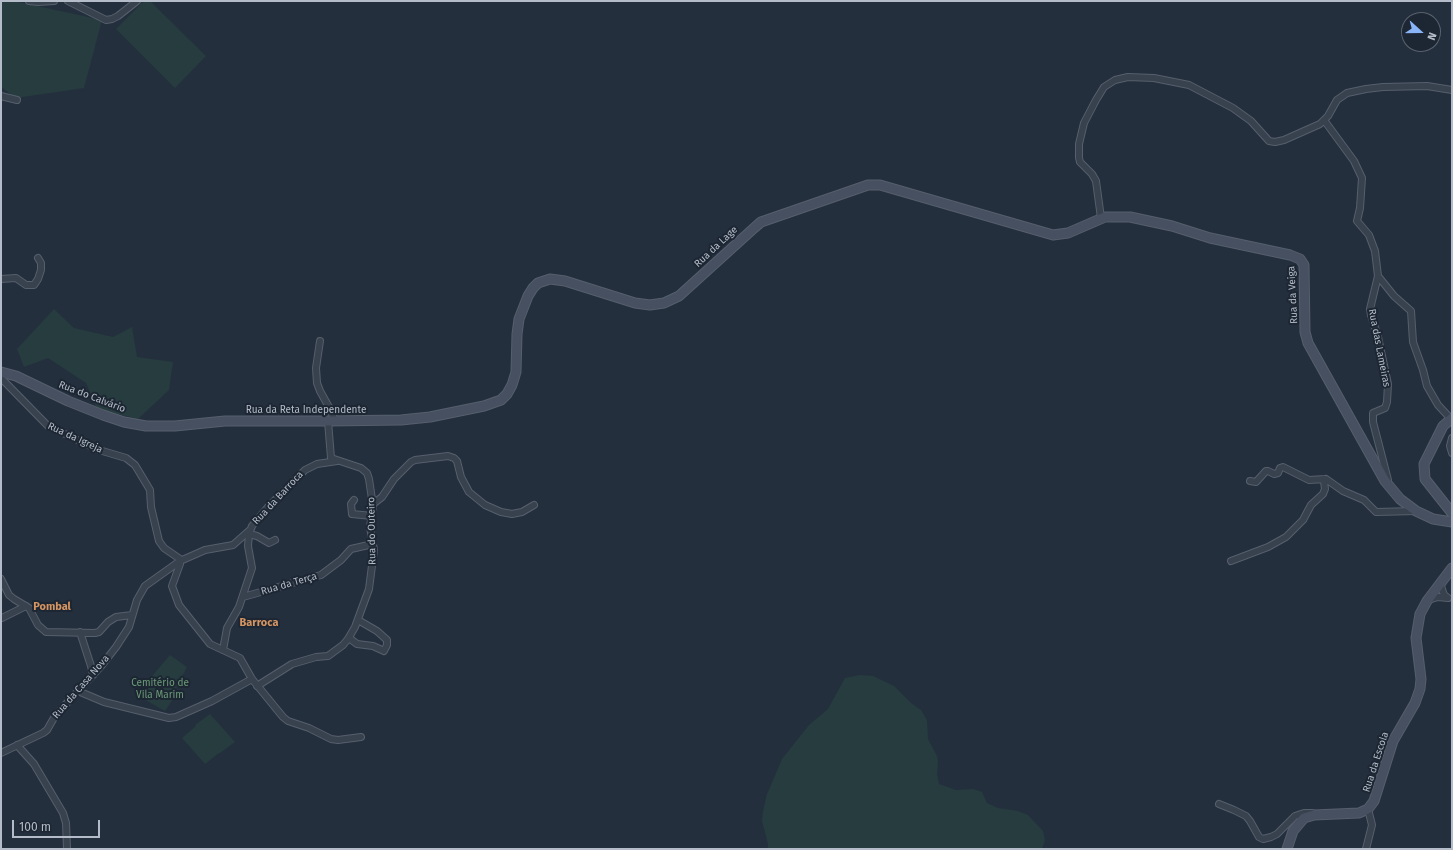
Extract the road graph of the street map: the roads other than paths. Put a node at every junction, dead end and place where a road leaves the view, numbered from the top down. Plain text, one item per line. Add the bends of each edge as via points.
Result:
1 (29, 1) edge
2 (54, 1) edge
3 (68, 1) edge
4 (137, 1) edge
5 (1452, 90) edge
6 (1, 96) edge
7 (17, 100) dead end
8 (1324, 120) junction
9 (1101, 218) junction
10 (38, 258) dead end
11 (1378, 276) junction
12 (1, 279) edge
13 (320, 341) dead end
14 (1, 372) edge
15 (1, 378) edge
16 (430, 417) joint
17 (1452, 420) edge
18 (331, 421) junction
19 (182, 425) joint
20 (1452, 438) edge
21 (1452, 453) edge
22 (338, 461) junction
23 (1325, 479) junction
24 (1250, 482) dead end
25 (1390, 489) junction
26 (354, 500) dead end
27 (373, 504) junction
28 (534, 505) dead end
29 (1416, 511) junction
30 (1452, 513) edge
31 (372, 516) junction
32 (1452, 522) edge
33 (249, 532) junction
34 (275, 540) dead end
35 (373, 544) junction
36 (180, 561) junction
37 (1231, 561) dead end
38 (1452, 568) edge
39 (1, 578) edge
40 (1440, 583) junction
41 (243, 598) junction
42 (1450, 599) edge
43 (1427, 601) junction
44 (26, 606) junction
45 (132, 615) junction
46 (2, 618) edge
47 (358, 620) junction
48 (80, 632) junction
49 (349, 638) junction
50 (223, 650) junction
51 (92, 675) junction
52 (252, 679) junction
53 (257, 686) junction
54 (78, 691) junction
55 (361, 737) dead end
56 (17, 745) junction
57 (1, 753) edge
58 (1219, 804) dead end
59 (1368, 809) junction
60 (1321, 814) junction
61 (67, 849) edge
62 (1287, 849) edge
63 (1366, 849) edge

1 - 2 street
3 - 4 street via 106,20 118,16
5 - 8 street via 1420,86 1383,87 1347,93 1339,98
6 - 7 street
8 - 9 street via 1317,126 1275,142 1269,140 1251,121 1233,108 1189,85 1154,78 1128,77 1115,80 1104,87 1096,100 1084,123 1078,144 1080,162 1096,181
8 - 11 street, Rua das Lameiras via 1354,161 1362,178 1357,221 1369,235 1375,251
9 - 16 street, Rua da Lage via 1068,233 1053,235 893,188 872,185 761,222 679,296 664,304 640,304 572,282 546,280 533,288 520,314 515,377 507,394 497,402 484,406
9 - 25 street, Rua da Veiga via 1139,218 1302,260 1305,332 1308,343
10 - 12 street via 41,266 34,285 26,285 16,278
11 - 17 street via 1394,296 1411,311 1414,342 1427,386 1438,405
11 - 25 street, Rua das Lameiras via 1370,309 1388,384 1385,408 1373,413 1373,422
13 - 18 street via 316,368 317,382 330,409
14 - 19 street, Rua do Calvário via 113,418 146,426
15 - 36 street, Rua da Igreja via 48,426 96,449 126,458 135,465 149,487 159,542
16 - 18 street, Rua da Reta Independente
17 - 30 street via 1443,426 1424,464 1425,479
18 - 19 street, Rua da Reta Independente via 216,422
18 - 22 street via 331,457
20 - 21 street
22 - 27 street, Rua do Outeiro via 365,470
22 - 33 street, Rua da Barroca via 317,464 305,470 254,522
23 - 24 street via 1309,480 1283,467 1278,474 1266,471 1256,482
23 - 29 street via 1330,480 1345,493 1362,500 1376,512
23 - 37 street via 1323,494 1311,505 1303,520 1286,538
25 - 29 street
26 - 31 street via 351,504 352,514
27 - 28 street via 411,462 448,456 457,461 461,477 469,492 485,505 512,514
27 - 31 street, Rua do Outeiro
29 - 32 street via 1433,519
31 - 35 street, Rua do Outeiro via 370,527
33 - 34 street via 269,543
33 - 36 street, Rua da Casa Nova via 233,545 205,550
33 - 41 street, Rua da Barroca via 248,549 252,567
35 - 41 street, Rua da Terça via 351,549 321,575
35 - 47 street, Rua do Outeiro via 371,583
36 - 45 street, Rua da Casa Nova via 143,588
36 - 50 street via 172,586 178,602 209,642
38 - 40 street, Rua da Escola
39 - 44 street via 11,597
40 - 42 street via 1443,593
40 - 43 street, Rua da Escola
41 - 50 street, Rua da Barroca via 227,628
42 - 43 street via 1438,598
43 - 59 street, Rua da Escola via 1420,614 1416,634 1420,689 1395,736 1377,796
44 - 46 street
44 - 48 street via 44,632
45 - 48 street via 116,617 96,633
45 - 51 street, Rua da Casa Nova via 129,627 122,638
47 - 49 street, Rua do Outeiro
47 - 49 street via 377,631 387,640 388,645 384,651 355,643
48 - 51 street
49 - 53 street via 328,656 292,664
50 - 52 street via 240,658
51 - 54 street, Rua da Casa Nova
52 - 53 street
52 - 54 street via 218,698 169,718 104,702
53 - 55 street via 288,721 331,739
54 - 56 street, Rua da Casa Nova via 55,716 46,731
56 - 57 street, Rua da Casa Nova
56 - 61 street via 34,764 63,813
58 - 60 street via 1246,816 1262,839 1277,834 1298,814
59 - 60 street via 1357,813
59 - 63 street via 1372,825
60 - 62 street via 1308,817 1298,824 1291,834

